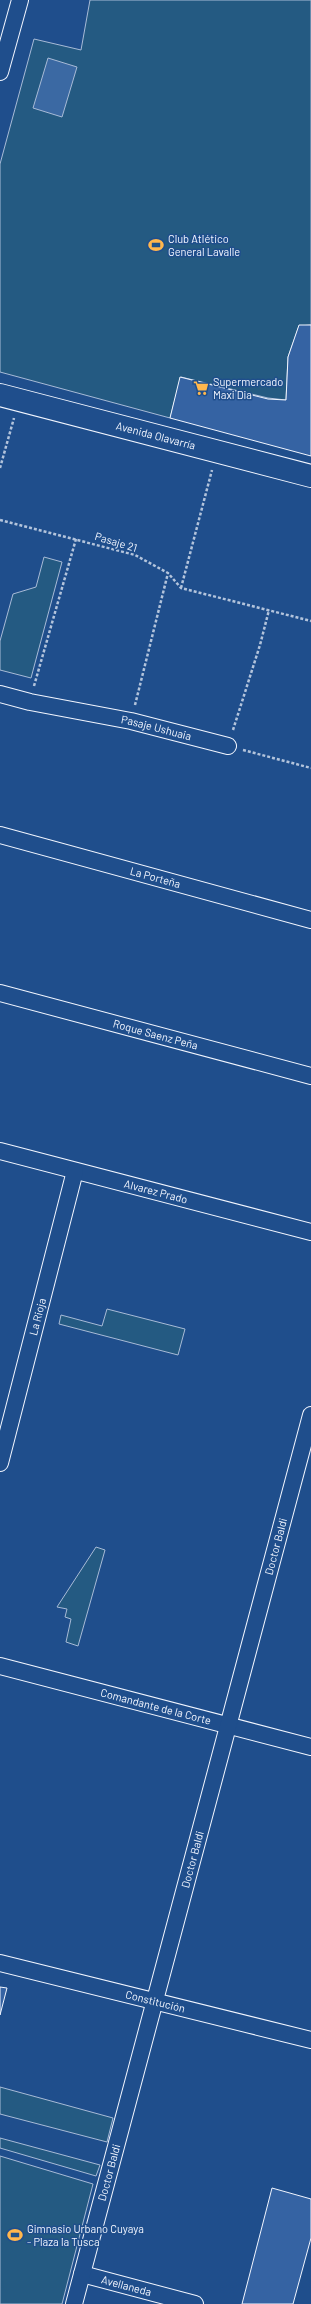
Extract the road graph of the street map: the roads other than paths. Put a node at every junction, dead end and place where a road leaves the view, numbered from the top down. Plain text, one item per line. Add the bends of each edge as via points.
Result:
1 (20, 0) edge
2 (0, 72) edge
3 (9, 398) edge
4 (311, 476) edge
5 (0, 694) edge
6 (228, 746) road end
7 (0, 835) edge
8 (311, 920) edge
9 (0, 993) edge
10 (311, 1076) edge
11 (0, 1151) edge
12 (75, 1171) junction
13 (311, 1232) edge
14 (6, 1413) edge
15 (311, 1415) edge
16 (0, 1464) edge
17 (0, 1666) edge
18 (229, 1726) junction
19 (311, 1747) edge
20 (0, 1963) edge
21 (155, 2002) junction
22 (311, 2040) edge
23 (82, 2274) junction
24 (74, 2304) edge
25 (195, 2304) edge

1 - 2 street
3 - 4 street, Avenida Olavarría
5 - 6 street, Pasaje Ushuaia via 130,721
7 - 8 street, La Porteña
9 - 10 street, Roque Saenz Peña
11 - 12 street, Alvarez Prado
12 - 13 street, Alvarez Prado
12 - 14 street, La Rioja
14 - 16 street, La Rioja
15 - 18 street, Doctor Baldi
17 - 18 street, Comandante de la Corte
18 - 19 street, Comandante de la Corte
18 - 21 street, Doctor Baldi
20 - 21 street, Constitución
21 - 22 street, Constitución
21 - 23 street, Doctor Baldi
23 - 24 street, Doctor Baldi
23 - 25 street, Avellaneda

